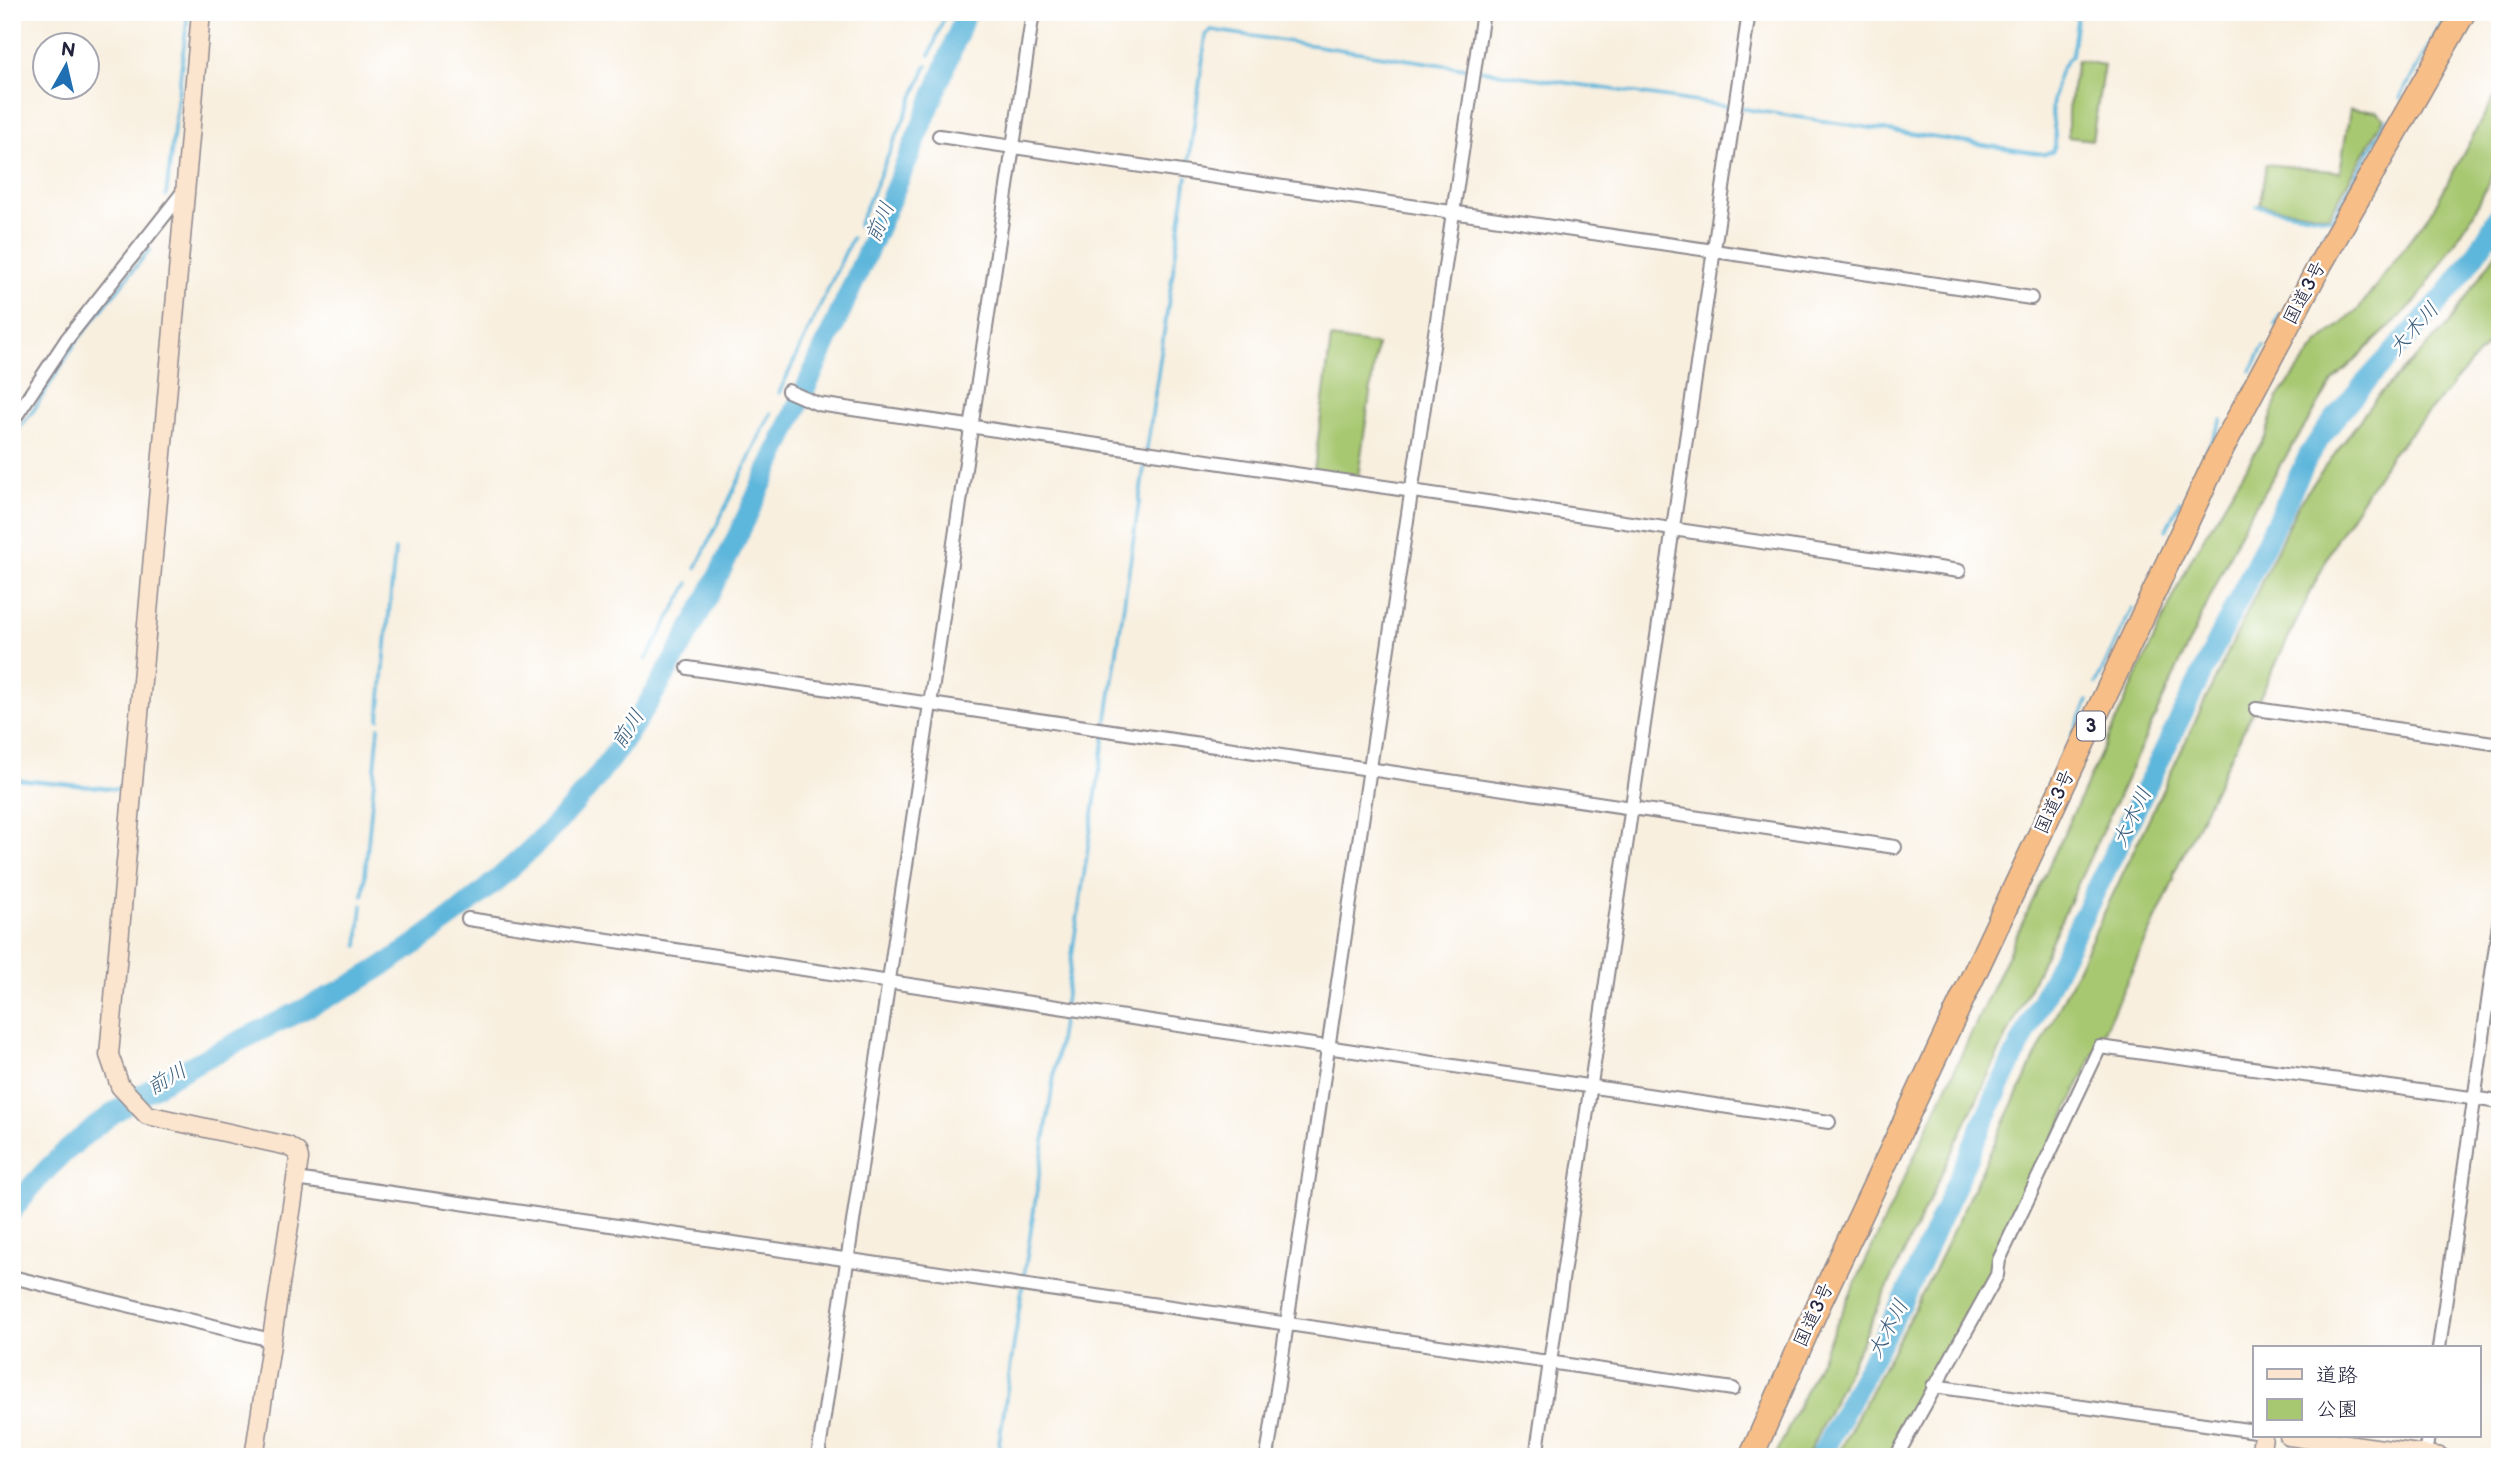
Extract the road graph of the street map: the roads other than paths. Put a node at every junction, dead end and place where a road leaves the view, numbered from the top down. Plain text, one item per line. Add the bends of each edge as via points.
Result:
1 (201, 12) edge
2 (1033, 12) edge
3 (1483, 12) edge
4 (1749, 12) edge
5 (2465, 12) edge
6 (939, 136) dead end
7 (1013, 146) junction
8 (186, 187) junction
9 (1453, 212) junction
10 (1714, 251) junction
11 (2031, 298) dead end
12 (788, 391) dead end
13 (12, 422) edge
14 (970, 425) junction
15 (1411, 489) junction
16 (1672, 529) junction
17 (1959, 571) dead end
18 (688, 668) dead end
19 (930, 704) junction
20 (2256, 709) dead end
21 (2500, 744) edge
22 (1370, 769) junction
23 (1631, 807) junction
24 (1895, 846) dead end
25 (2500, 917) edge
26 (468, 919) dead end
27 (888, 982) junction
28 (1328, 1046) junction
29 (1590, 1086) junction
30 (2472, 1098) junction
31 (2500, 1102) edge
32 (1829, 1122) dead end
33 (296, 1179) junction
34 (846, 1260) junction
35 (12, 1277) edge
36 (1287, 1324) junction
37 (271, 1340) junction
38 (2439, 1346) edge
39 (1549, 1362) junction
40 (1933, 1386) junction
41 (1733, 1389) dead end
42 (2253, 1431) edge
43 (2263, 1438) edge
44 (2303, 1438) edge
45 (2428, 1438) edge
46 (256, 1456) edge
47 (2433, 1456) edge
48 (818, 1457) edge
49 (1267, 1457) edge
50 (1535, 1457) edge
51 (1751, 1457) edge
52 (1896, 1457) edge
53 (2260, 1457) edge

1 - 8 street
2 - 7 street
3 - 9 street
4 - 10 street
5 - 51 highway, 国道3号 / 3 via 2216,460
6 - 7 street
7 - 9 street
7 - 14 street
8 - 13 street via 67,339
8 - 33 street via 110,1065 120,1086 147,1115 298,1152
9 - 10 street
9 - 15 street
10 - 11 street
10 - 16 street
12 - 14 street via 818,404
14 - 15 street
14 - 19 street
15 - 16 street
15 - 22 street
16 - 17 street
16 - 23 street
18 - 19 street
19 - 22 street
19 - 27 street
20 - 21 street
22 - 23 street
22 - 28 street
23 - 24 street
23 - 29 street
25 - 30 street
26 - 27 street
27 - 28 street
27 - 34 street
28 - 29 street
28 - 36 street
29 - 32 street
29 - 39 street
30 - 31 street
30 - 38 street
30 - 40 street via 2100,1047 1977,1316
33 - 34 street
33 - 37 street
34 - 36 street
34 - 48 street
35 - 37 street
36 - 39 street
36 - 49 street
37 - 46 street
39 - 41 street
39 - 50 street
40 - 42 street
40 - 52 street
43 - 53 street
44 - 47 street
45 - 47 street

